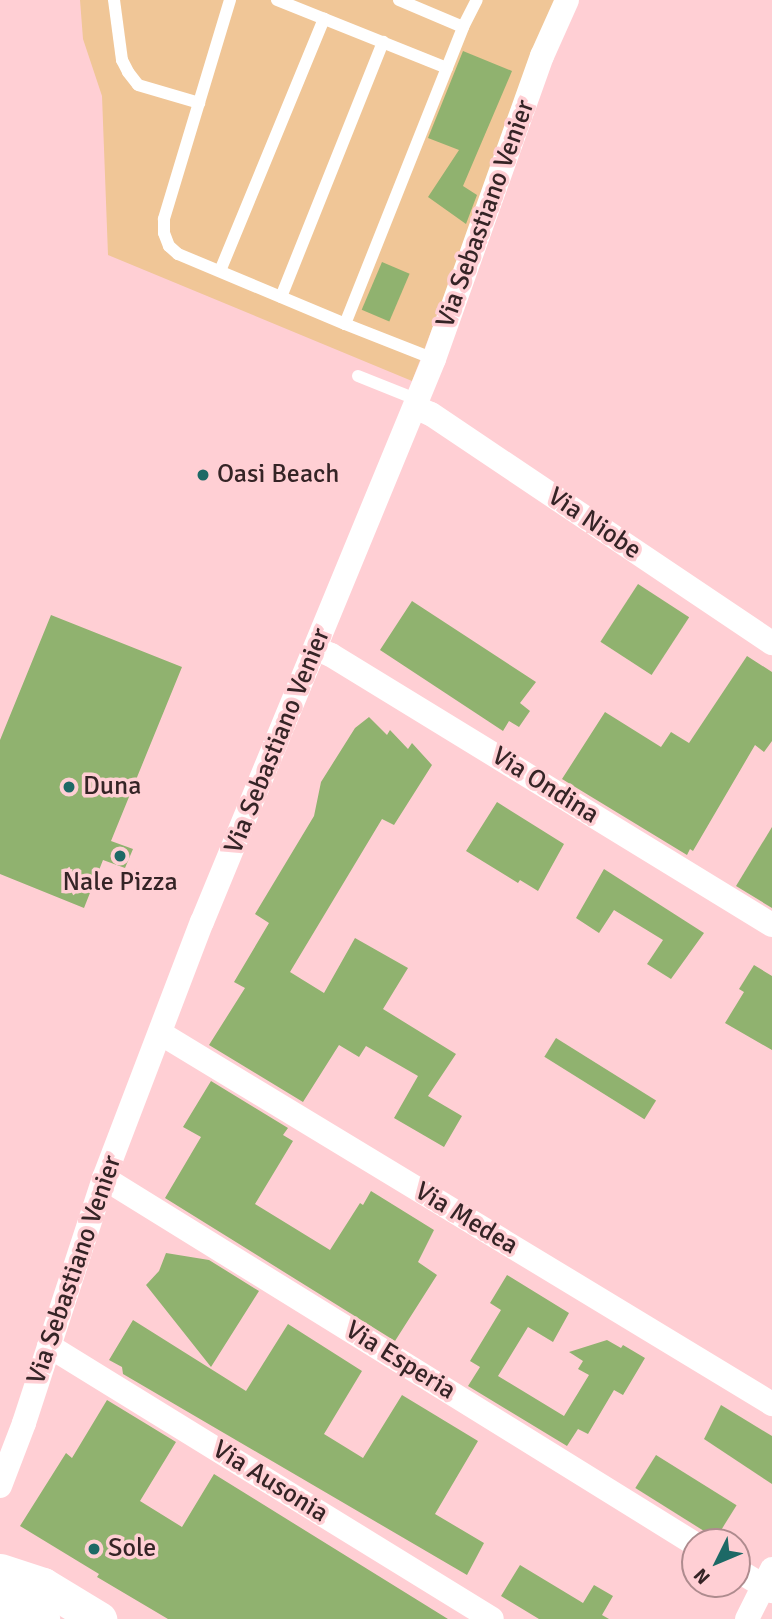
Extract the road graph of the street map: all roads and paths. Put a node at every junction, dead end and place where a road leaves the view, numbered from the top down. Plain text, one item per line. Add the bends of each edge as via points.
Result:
1 (114, 0) edge
2 (230, 0) edge
3 (277, 0) edge
4 (399, 0) edge
5 (477, 0) edge
6 (567, 0) edge
7 (324, 19) junction
8 (463, 27) junction
9 (383, 42) junction
10 (447, 68) junction
11 (199, 103) junction
12 (220, 271) junction
13 (281, 297) junction
14 (345, 324) junction
15 (434, 359) junction
16 (358, 376) dead end
17 (417, 404) junction
18 (772, 643) edge
19 (316, 649) junction
20 (772, 925) edge
21 (160, 1033) junction
22 (104, 1178) junction
23 (49, 1346) junction
24 (772, 1404) edge
25 (0, 1486) edge
26 (681, 1535) edge
27 (0, 1571) edge
28 (751, 1575) edge
29 (769, 1582) edge
30 (0, 1605) edge
31 (42, 1619) edge
32 (99, 1619) edge
33 (492, 1619) edge
34 (747, 1619) edge

1 - 11 lane via 122,60 133,79 138,85
2 - 11 lane
3 - 7 lane
4 - 8 lane
5 - 8 lane
6 - 15 street, Via Sebastiano Venier via 542,56
7 - 9 lane
7 - 12 lane
8 - 10 lane
9 - 10 lane
9 - 13 lane
10 - 14 lane
11 - 12 lane via 164,219 164,233 178,254
12 - 13 lane
13 - 14 lane
14 - 15 lane
15 - 17 street, Via Sebastiano Venier
16 - 17 lane
17 - 18 street, Via Niobe
17 - 19 street, Via Sebastiano Venier
19 - 20 street, Via Ondina
19 - 21 street, Via Sebastiano Venier
21 - 22 street, Via Sebastiano Venier
21 - 24 street, Via Medea
22 - 23 street, Via Sebastiano Venier
22 - 26 street, Via Esperia
23 - 25 street, Via Sebastiano Venier
23 - 33 street, Via Ausonia
27 - 32 street via 43,1586
28 - 29 street
29 - 34 street
30 - 31 street

